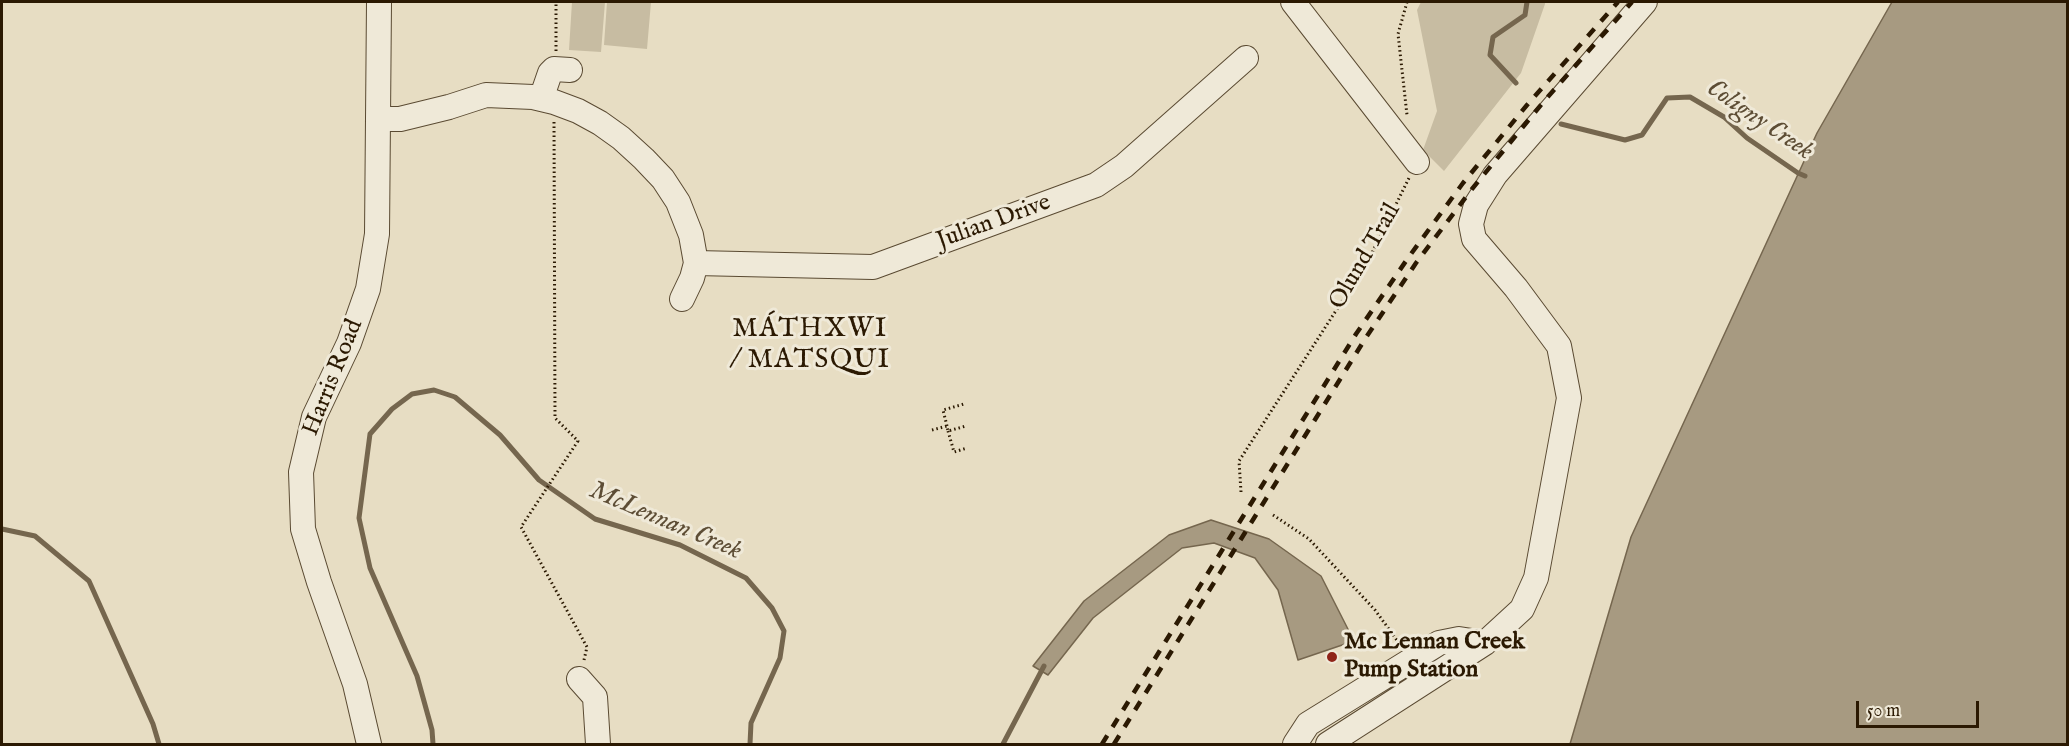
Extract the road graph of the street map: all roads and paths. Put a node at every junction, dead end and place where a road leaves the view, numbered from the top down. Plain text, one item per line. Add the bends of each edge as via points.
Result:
1 (379, 2) edge
2 (556, 2) edge
3 (1293, 2) edge
4 (1407, 2) edge
5 (1645, 2) edge
6 (1246, 58) dead end
7 (562, 70) joint
8 (547, 101) junction
9 (379, 119) junction
10 (1408, 119) dead end
11 (1417, 162) joint
12 (696, 263) junction
13 (682, 299) dead end
14 (964, 404) dead end
15 (947, 426) junction
16 (966, 426) dead end
17 (932, 430) dead end
18 (948, 431) junction
19 (967, 448) dead end
20 (1240, 492) dead end
21 (1273, 515) dead end
22 (1485, 643) junction
23 (1411, 659) junction
24 (579, 679) joint
25 (369, 744) edge
26 (598, 744) edge
27 (1295, 744) edge
28 (1328, 744) edge

1 - 9 street, Harris Road
2 - 7 path via 556,49
3 - 11 street
4 - 10 path via 1398,34
5 - 22 street via 1495,175 1476,205 1471,224 1474,239 1559,346 1569,398 1536,578 1522,609
6 - 12 street, Julian Drive via 1124,166 1074,193 873,267
7 - 8 street via 549,73 544,83
8 - 9 street via 486,95 400,119
8 - 12 street via 578,111 621,138 663,179 692,235
8 - 24 path via 555,418 578,441 521,527 586,647
9 - 25 street, Harris Road via 377,234 368,289 349,343 314,417 301,472 303,529 355,684
11 - 20 path, Olund Trail via 1368,261 1239,462
12 - 13 street
14 - 15 path via 943,410
15 - 17 path
15 - 18 path
16 - 18 path
18 - 19 path via 954,452
21 - 23 path via 1309,539 1375,610
22 - 23 street via 1460,639 1439,643
22 - 28 street
23 - 27 street via 1308,724
24 - 26 street via 595,697

